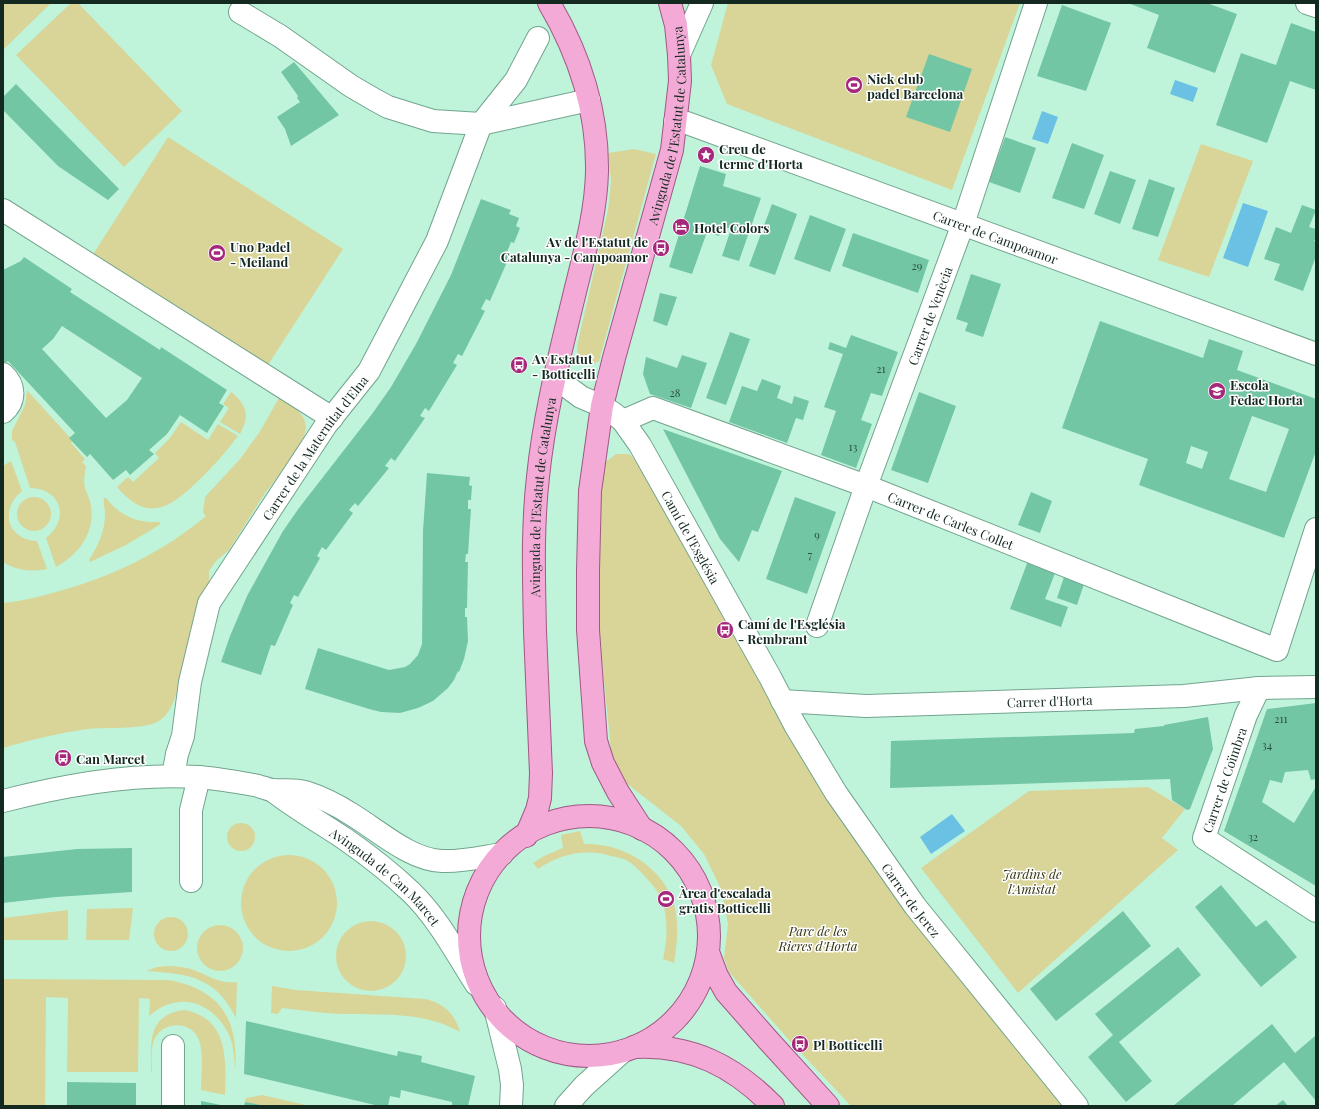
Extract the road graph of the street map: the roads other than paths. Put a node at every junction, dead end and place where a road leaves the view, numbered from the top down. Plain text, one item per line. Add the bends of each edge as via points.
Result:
1 (549, 3) edge
2 (670, 3) edge
3 (702, 3) edge
4 (1036, 3) edge
5 (1307, 3) edge
6 (1316, 6) edge
7 (240, 12) dead end
8 (538, 38) dead end
9 (679, 55) junction
10 (589, 100) junction
11 (675, 122) junction
12 (481, 124) junction
13 (3, 210) edge
14 (963, 224) junction
15 (1316, 354) edge
16 (3, 374) edge
17 (554, 377) junction
18 (602, 406) junction
19 (4, 412) edge
20 (332, 418) junction
21 (623, 421) junction
22 (866, 486) junction
23 (1316, 529) edge
24 (817, 626) dead end
25 (770, 677) joint
26 (1316, 687) edge
27 (1259, 688) junction
28 (782, 701) junction
29 (172, 776) junction
30 (199, 777) junction
31 (272, 790) junction
32 (3, 801) edge
33 (642, 829) junction
34 (526, 836) junction
35 (502, 854) junction
36 (191, 881) dead end
37 (1316, 911) edge
38 (708, 952) junction
39 (476, 984) junction
40 (495, 1008) junction
41 (174, 1046) dead end
42 (627, 1049) junction
43 (174, 1106) edge
44 (511, 1106) edge
45 (566, 1106) edge
46 (773, 1106) edge
47 (828, 1106) edge
48 (1077, 1106) edge

1 - 10 main road, Avinguda de l'Estatut de Catalunya via 574,53
2 - 9 main road, Avinguda de l'Estatut de Catalunya via 676,25
3 - 9 street
4 - 14 street, Carrer de Venècia
5 - 6 street
7 - 12 street via 388,107 434,121
8 - 12 street, Carrer de la Maternitat d'Elna via 516,80
9 - 11 main road, Avinguda de l'Estatut de Catalunya via 680,81
10 - 12 street
10 - 17 main road, Avinguda de l'Estatut de Catalunya via 596,149 595,199
11 - 14 street, Carrer de Campoamor via 687,123
11 - 18 main road, Avinguda de l'Estatut de Catalunya via 672,150
12 - 20 street, Carrer de la Maternitat d'Elna via 437,241 369,371
13 - 20 street
14 - 15 street, Carrer de Campoamor
14 - 22 street, Carrer de Venècia
16 - 19 street via 9,381 13,395
17 - 18 street, Camí de l'Església via 581,397
17 - 34 main road, Avinguda de l'Estatut de Catalunya via 538,478 533,558 540,798
18 - 21 street, Camí de l'Església
18 - 33 main road, Avinguda de l'Estatut de Catalunya via 590,481 588,572 588,630 596,741 603,764
20 - 29 street, Carrer de la Maternitat d'Elna via 209,603 190,682 183,736
21 - 22 street, Carrer de Carles Collet via 654,408
21 - 25 street, Camí de l'Església via 640,445
22 - 23 street, Carrer de Carles Collet via 1277,650
22 - 24 street, Carrer de Venècia
25 - 28 street, Carrer de Jerez
26 - 27 street, Carrer d'Horta
27 - 28 street, Carrer d'Horta via 1184,696 866,706
27 - 37 street, Carrer de Coïmbra via 1246,715 1204,838
28 - 48 street, Carrer de Jerez via 836,792 915,906
29 - 30 street, Avinguda de Can Marcet
29 - 32 street, Avinguda de Can Marcet via 119,779 69,786
30 - 31 street, Avinguda de Can Marcet
30 - 36 street via 191,810
31 - 35 street, Avinguda de Can Marcet via 303,792 319,797 420,857 440,861
31 - 39 street, Avinguda de Can Marcet via 346,840 412,892 428,911
33 - 34 main road via 623,820 598,815 579,815 552,823
33 - 38 main road via 664,842 676,853 690,867 702,887 708,909
34 - 35 main road
35 - 39 main road via 481,881 470,914 468,941
38 - 42 main road via 695,993 683,1011 654,1037
38 - 47 main road via 726,992
39 - 40 main road
40 - 42 main road via 510,1026 552,1049 575,1054 599,1055
40 - 44 street via 510,1069
41 - 43 street
42 - 45 street via 584,1086
42 - 46 main road via 653,1046 706,1058 748,1082

